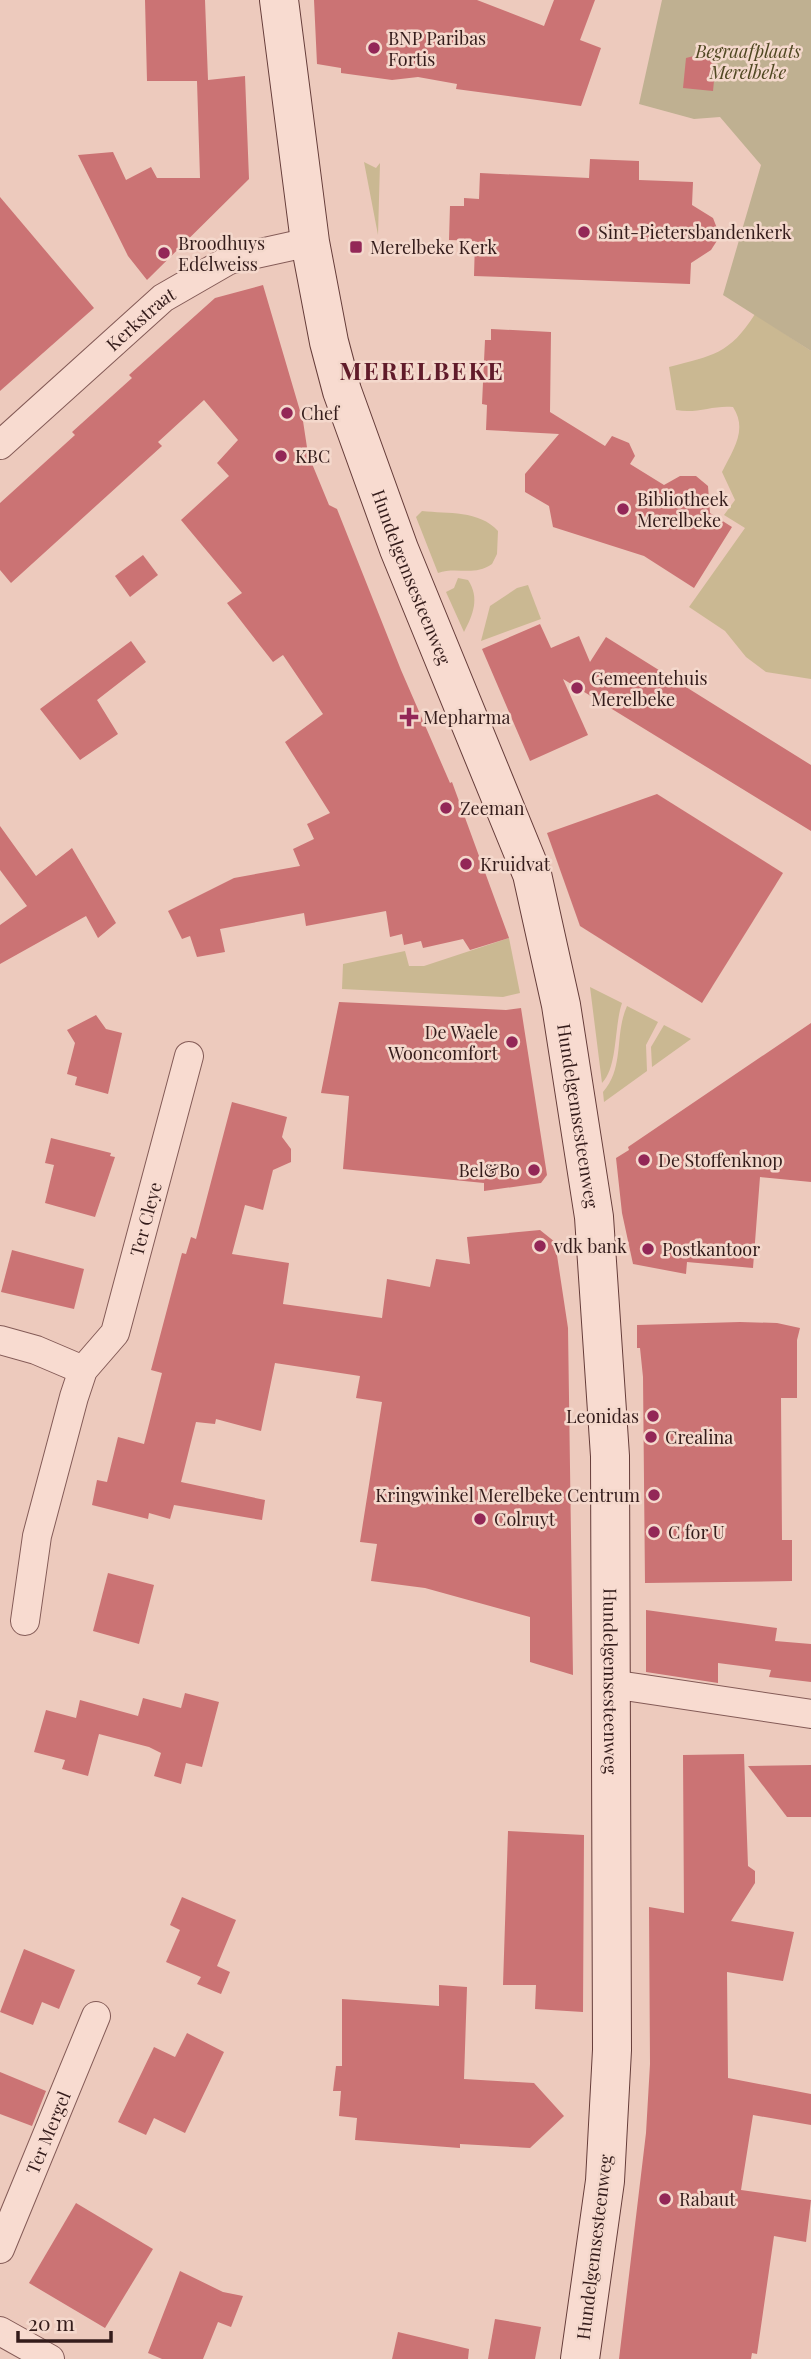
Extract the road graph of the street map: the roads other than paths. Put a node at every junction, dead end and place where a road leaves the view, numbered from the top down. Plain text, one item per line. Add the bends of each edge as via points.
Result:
1 (279, 0) edge
2 (310, 242) junction
3 (0, 444) edge
4 (189, 1056) dead end
5 (0, 1340) edge
6 (83, 1370) junction
7 (25, 1621) dead end
8 (611, 1684) junction
9 (811, 1714) edge
10 (96, 2016) dead end
11 (0, 2249) edge
12 (0, 2331) edge
13 (50, 2359) edge
14 (580, 2359) edge

1 - 2 main road, Hundelgemsesteenweg
2 - 3 street, Kerkstraat via 229,260 163,298
2 - 8 main road, Hundelgemsesteenweg via 342,390 399,549 532,874 561,1005 594,1217 610,1456
4 - 6 street, Ter Cleye via 115,1333
5 - 6 street
6 - 7 street, Ter Cleye via 37,1536
8 - 9 street
8 - 14 main road, Hundelgemsesteenweg via 609,2112 605,2180
10 - 11 street, Ter Mergel
12 - 13 street

